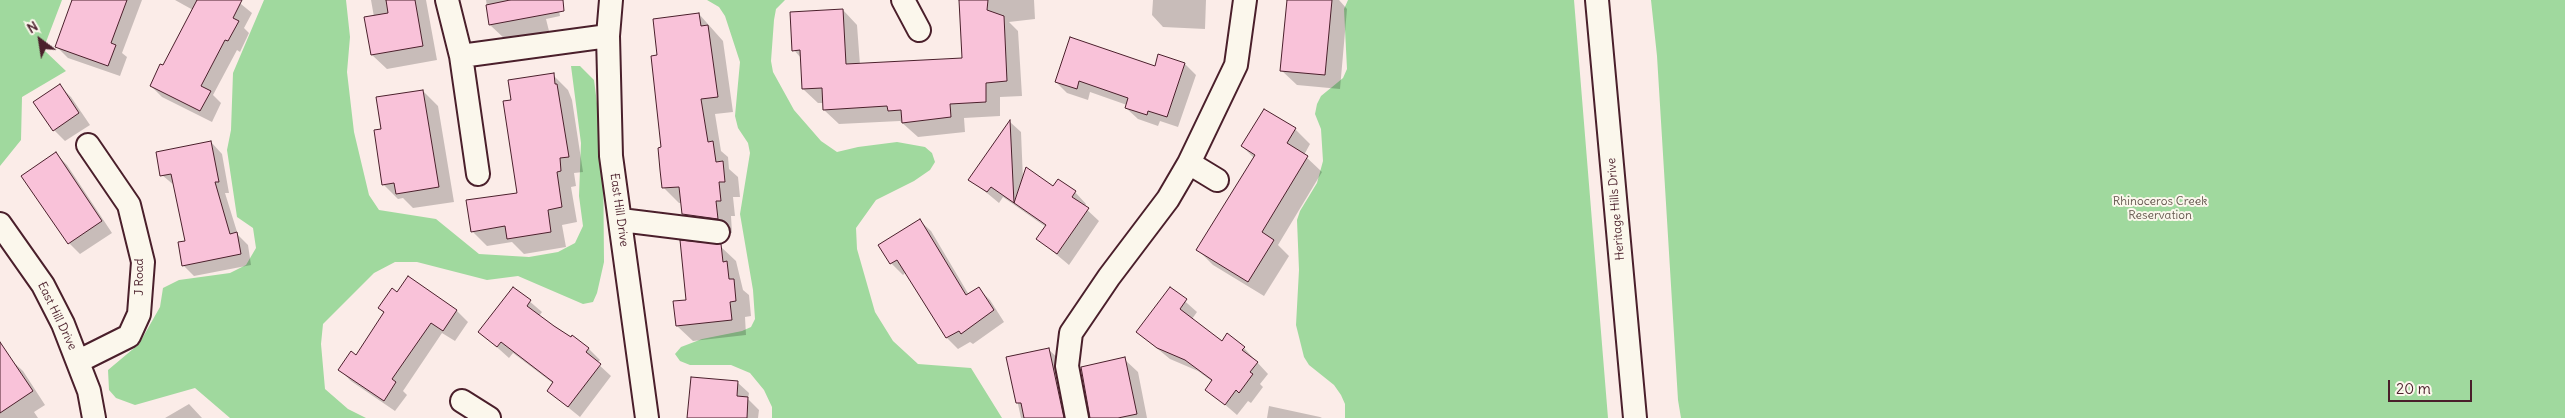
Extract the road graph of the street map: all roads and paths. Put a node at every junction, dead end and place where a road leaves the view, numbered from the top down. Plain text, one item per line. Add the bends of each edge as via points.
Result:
1 (447, 0) edge
2 (610, 0) edge
3 (903, 0) edge
4 (1245, 0) edge
5 (1597, 0) edge
6 (919, 30) dead end
7 (608, 36) junction
8 (461, 56) junction
9 (88, 145) dead end
10 (1189, 163) junction
11 (478, 174) dead end
12 (1217, 180) dead end
13 (620, 220) junction
14 (0, 224) edge
15 (718, 232) dead end
16 (79, 361) junction
17 (462, 401) dead end
18 (94, 418) edge
19 (488, 418) edge
20 (648, 418) edge
21 (1077, 418) edge
22 (1635, 418) edge

1 - 8 street
2 - 7 street, East Hill Drive
3 - 6 street
4 - 10 street via 1236,64
5 - 22 street, Heritage Hills Drive
7 - 8 street
7 - 13 street, East Hill Drive via 611,156
8 - 11 street
9 - 16 street, J Road via 130,205 143,262 140,314 129,336
10 - 12 street
10 - 21 street via 1168,199 1109,277 1062,330
13 - 15 street
13 - 20 street, East Hill Drive
14 - 16 street, East Hill Drive via 43,285
16 - 18 street, East Hill Drive
17 - 19 street

